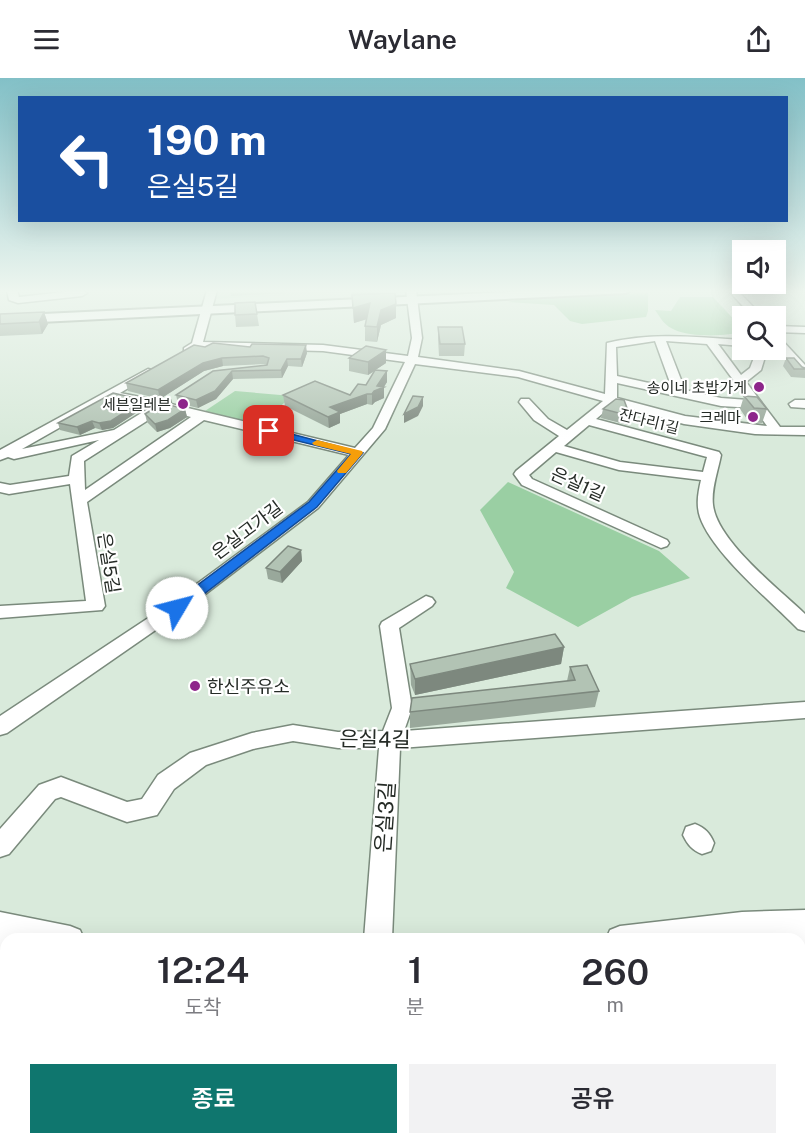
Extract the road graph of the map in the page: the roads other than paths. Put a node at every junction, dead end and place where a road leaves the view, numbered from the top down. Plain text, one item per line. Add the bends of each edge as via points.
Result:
1 (198, 340) edge
2 (417, 340) edge
3 (638, 340) edge
4 (660, 340) edge
5 (689, 340) edge
6 (710, 341) junction
7 (732, 342) edge
8 (197, 345) junction
9 (786, 352) edge
10 (178, 356) edge
11 (411, 359) junction
12 (758, 360) edge
13 (159, 366) edge
14 (805, 372) edge
15 (612, 378) junction
16 (740, 381) junction
17 (111, 393) junction
18 (181, 393) edge
19 (680, 394) junction
20 (611, 401) junction
21 (525, 402) dead end
22 (162, 405) junction
23 (758, 405) junction
24 (202, 416) junction
25 (586, 421) junction
26 (123, 430) junction
27 (777, 430) junction
28 (805, 431) edge
29 (567, 435) junction
30 (553, 447) junction
31 (358, 453) junction
32 (0, 457) edge
33 (709, 478) junction
34 (76, 479) junction
35 (0, 488) edge
36 (79, 501) junction
37 (660, 543) dead end
38 (426, 602) dead end
39 (0, 612) edge
40 (805, 626) edge
41 (805, 710) edge
42 (0, 727) edge
43 (390, 740) junction
44 (0, 846) edge
45 (805, 923) edge
46 (0, 925) edge
47 (40, 933) edge
48 (378, 933) edge
49 (672, 933) edge

1 - 8 street
2 - 11 street, 은실고가길
3 - 15 street, 잔다리1길 via 611,345
4 - 19 street
5 - 6 street, 잔다리1길
6 - 7 street, 잔다리1길
6 - 16 street
8 - 10 street
8 - 11 street via 323,348
9 - 14 street
11 - 20 street via 519,375
11 - 31 street, 은실고가길 via 378,429
12 - 16 street via 755,370
13 - 17 street
15 - 19 street
15 - 20 street, 잔다리1길
16 - 23 street
17 - 22 street
17 - 32 street
18 - 22 street, 은실5길
19 - 23 street
20 - 25 street, 잔다리1길
20 - 27 street via 684,420
21 - 29 street via 546,426
22 - 24 street
22 - 26 street, 은실5길
23 - 27 street
24 - 31 street
24 - 36 street
25 - 29 street, 잔다리1길
25 - 33 street, 잔다리1길 via 709,452 714,455
26 - 32 street
26 - 34 street, 은실5길 via 77,459
27 - 28 street
29 - 30 street, 은실1길
30 - 33 street, 은실1길 via 619,466
30 - 37 street, 은실1길 via 521,474 527,482
31 - 42 street, 은실고가길 via 313,505 177,608
33 - 40 street via 705,507 708,520 748,572
34 - 35 street via 9,490
34 - 36 street, 은실5길
36 - 39 street, 은실5길 via 96,606
38 - 43 street, 은실3길 via 388,626 402,708
41 - 43 street, 은실4길
43 - 44 street, 은실4길 via 338,740 292,733 252,741 198,759 166,782 149,807 126,812 61,787 47,792
43 - 48 street, 은실3길
45 - 49 street
46 - 47 street

